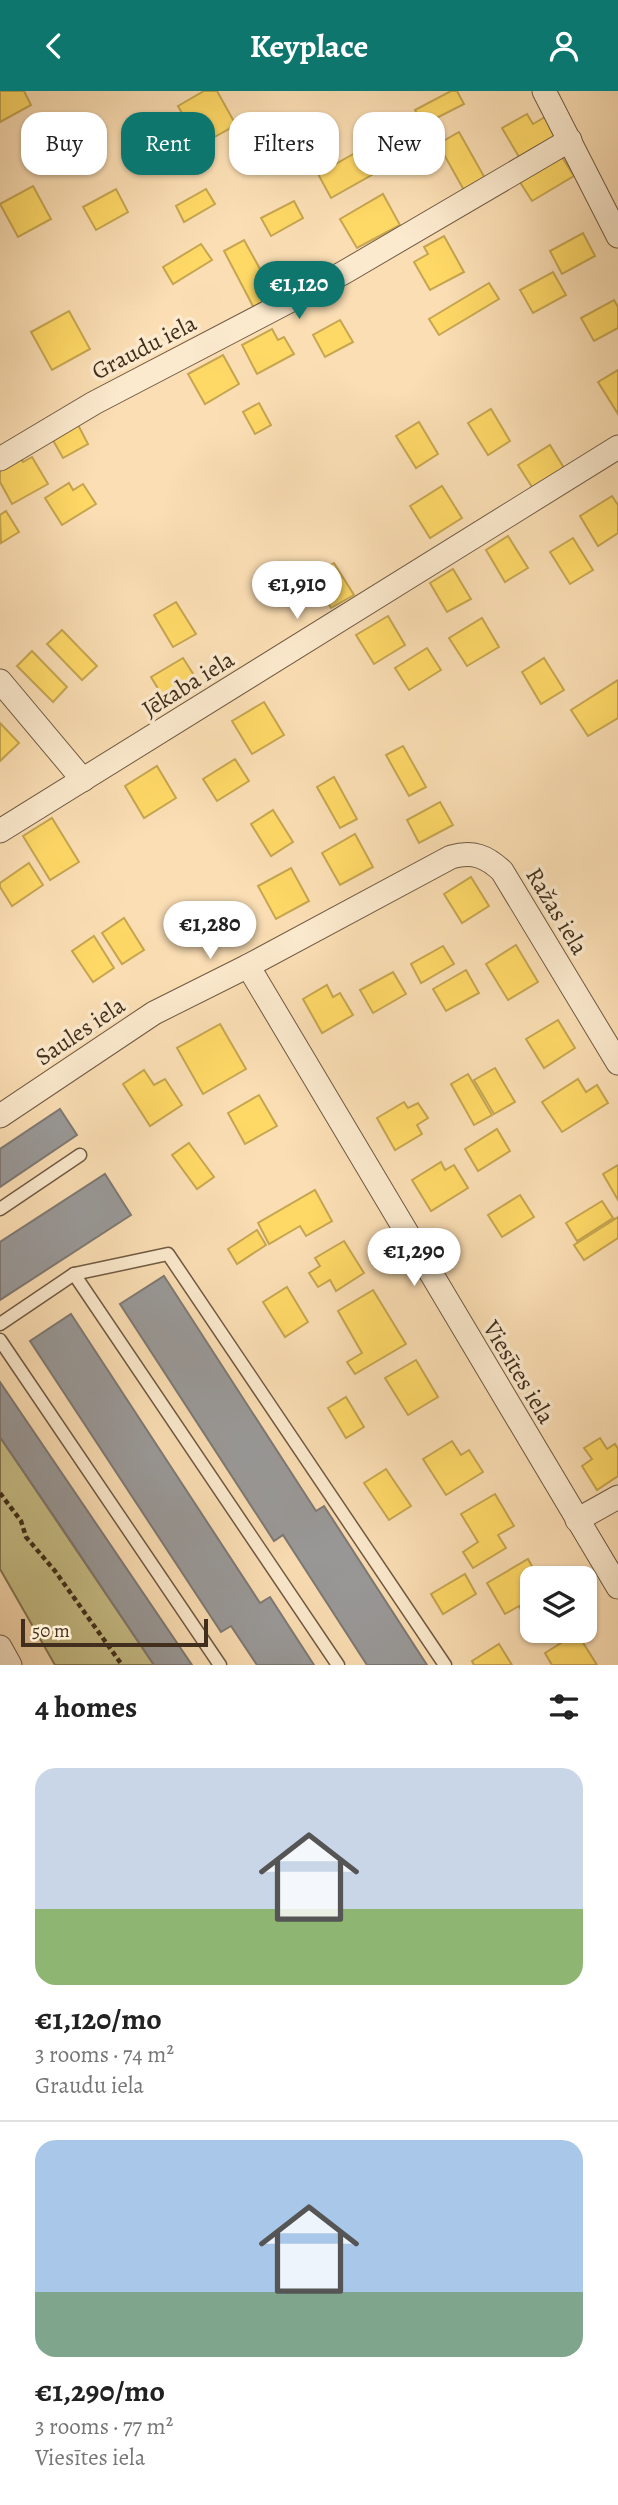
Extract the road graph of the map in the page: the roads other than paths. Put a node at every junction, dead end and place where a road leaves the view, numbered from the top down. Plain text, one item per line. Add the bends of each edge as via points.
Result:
1 (544, 91) edge
2 (570, 140) junction
3 (618, 236) edge
4 (618, 447) edge
5 (0, 459) edge
6 (0, 681) edge
7 (83, 780) junction
8 (0, 831) edge
9 (451, 857) joint
10 (248, 966) junction
11 (618, 1063) edge
12 (0, 1116) edge
13 (80, 1155) dead end
14 (0, 1209) edge
15 (74, 1275) junction
16 (0, 1324) edge
17 (0, 1340) edge
18 (618, 1497) edge
19 (576, 1520) junction
20 (618, 1587) edge
21 (0, 1647) edge
22 (10, 1665) edge
23 (220, 1665) edge
24 (338, 1665) edge
25 (445, 1665) edge

1 - 2 street
2 - 3 street
2 - 5 street, Graudu iela via 343,273 93,403
4 - 7 street, Jēkaba iela
6 - 7 street
7 - 8 street, Jēkaba iela
9 - 10 street, Saules iela
9 - 11 street, Ražas iela via 477,854 502,871
10 - 12 street, Saules iela via 154,1013
10 - 19 street, Viesītes iela
13 - 14 lane
15 - 16 lane
15 - 24 lane
15 - 25 lane via 167,1255
17 - 23 lane
18 - 19 street
19 - 20 street, Viesītes iela
21 - 22 street

